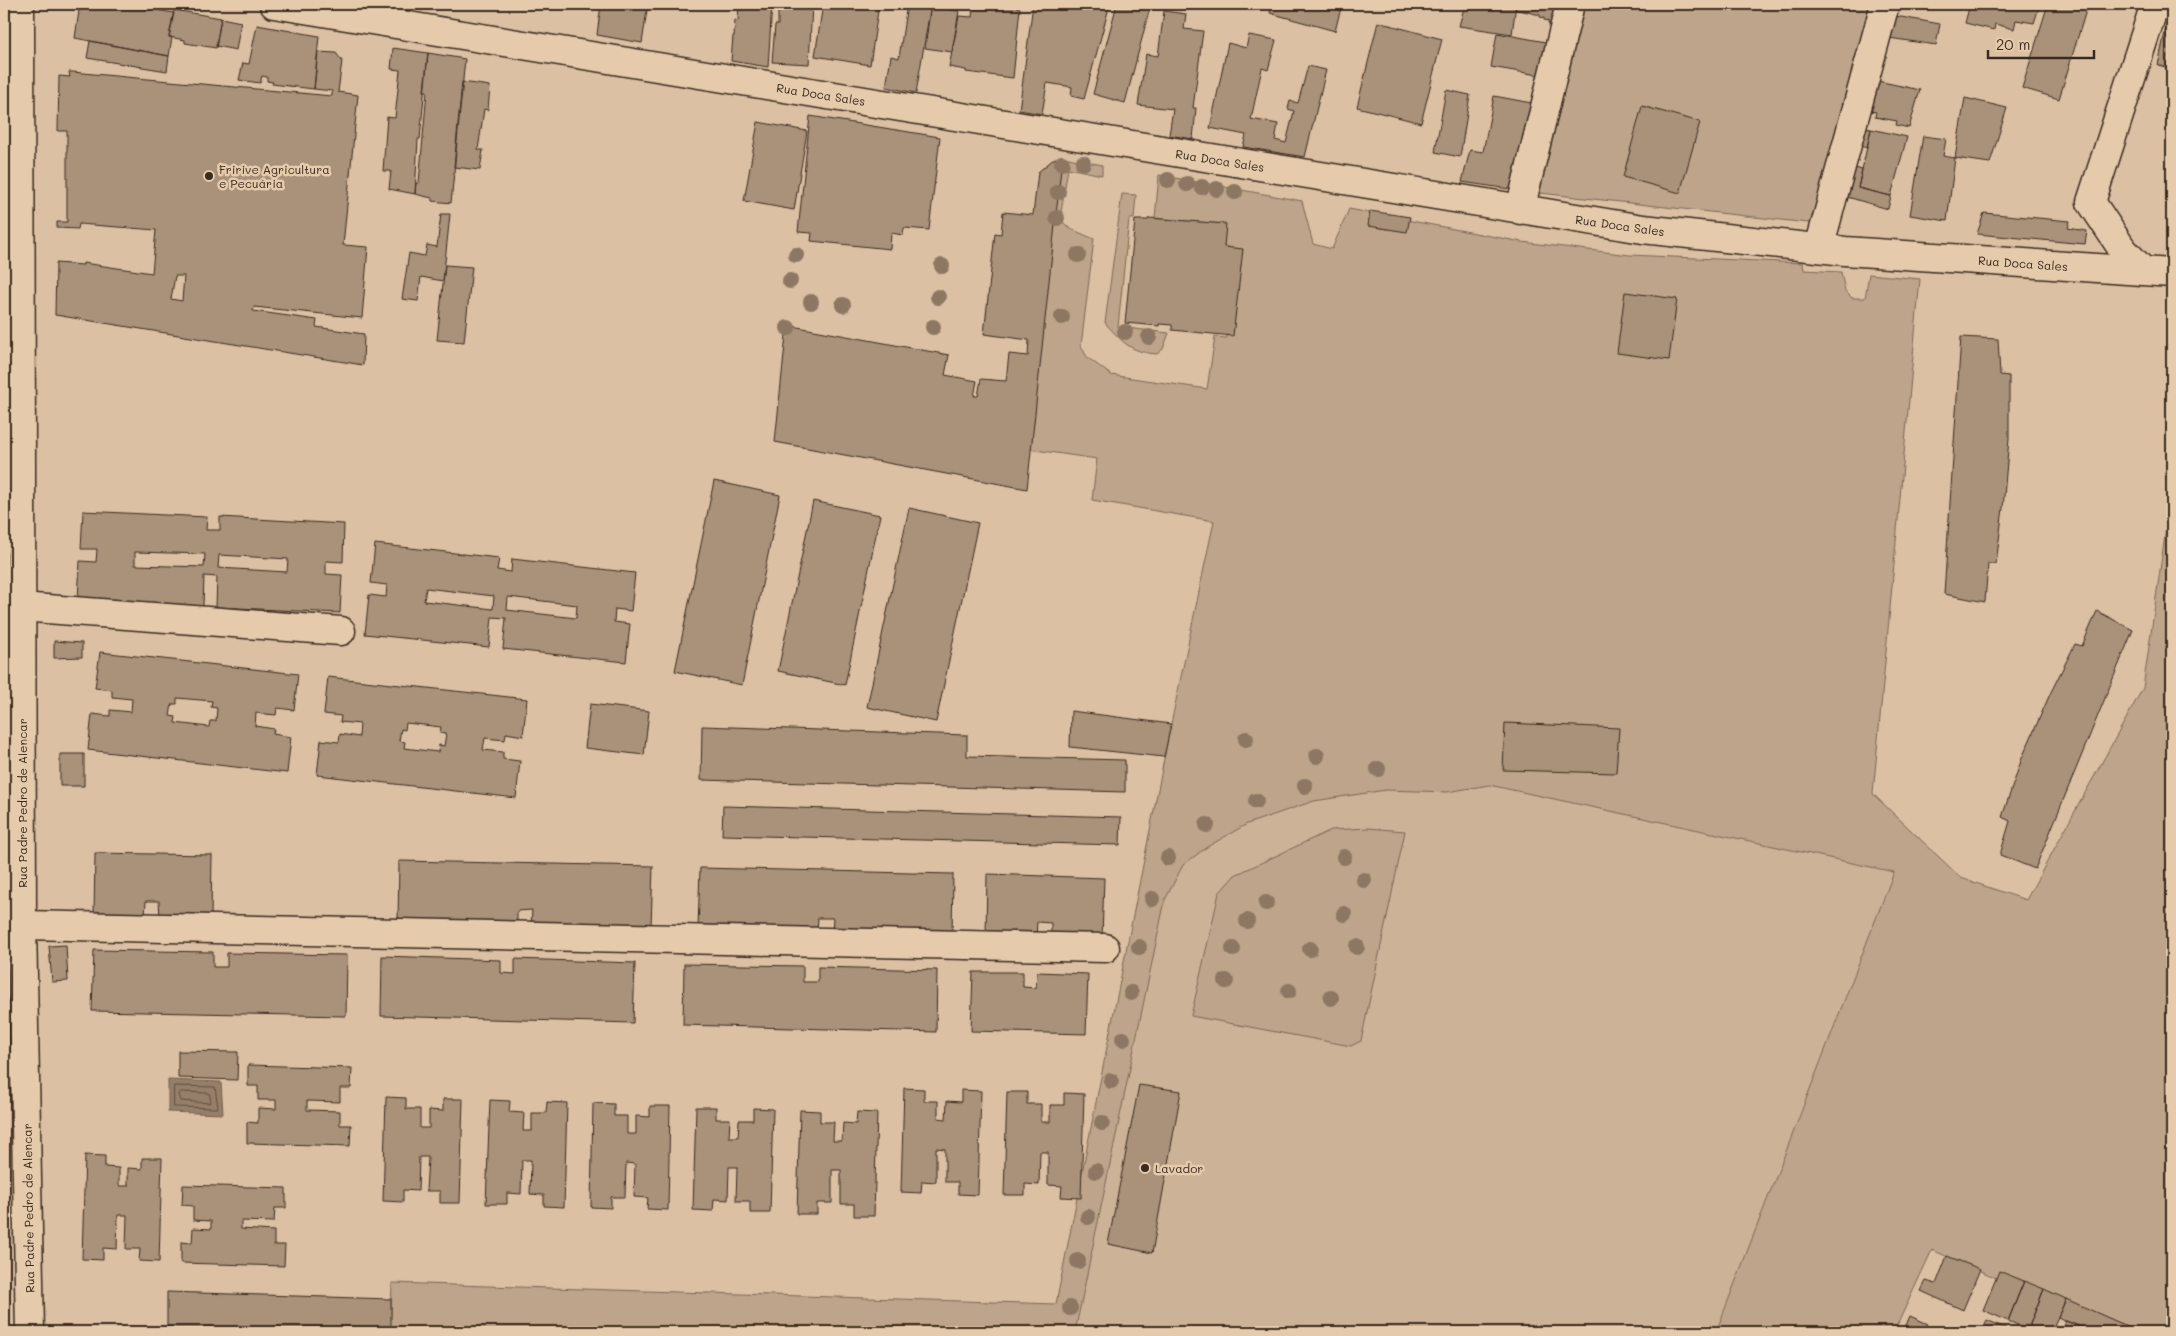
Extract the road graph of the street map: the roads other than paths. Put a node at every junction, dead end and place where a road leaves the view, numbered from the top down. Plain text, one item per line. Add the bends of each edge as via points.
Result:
1 (20, 4) edge
2 (274, 4) edge
3 (1570, 4) edge
4 (1885, 4) edge
5 (2155, 4) edge
6 (1520, 210) junction
7 (1819, 248) junction
8 (12, 250) edge
9 (2143, 271) junction
10 (2172, 273) edge
11 (20, 607) junction
12 (341, 631) dead end
13 (13, 875) edge
14 (22, 925) junction
15 (1105, 948) dead end
16 (30, 1332) edge

1 - 8 street, Rua Padre Pedro de Alencar
2 - 6 street, Rua Doca Sales
3 - 6 street
4 - 7 street
5 - 9 street via 2091,202 2123,250
6 - 7 street, Rua Doca Sales via 1643,229
7 - 9 street, Rua Doca Sales
8 - 11 street, Rua Padre Pedro de Alencar
9 - 10 street, Rua Doca Sales
11 - 12 street
11 - 13 street, Rua Padre Pedro de Alencar
13 - 14 street, Rua Padre Pedro de Alencar
14 - 15 street
14 - 16 street, Rua Padre Pedro de Alencar

